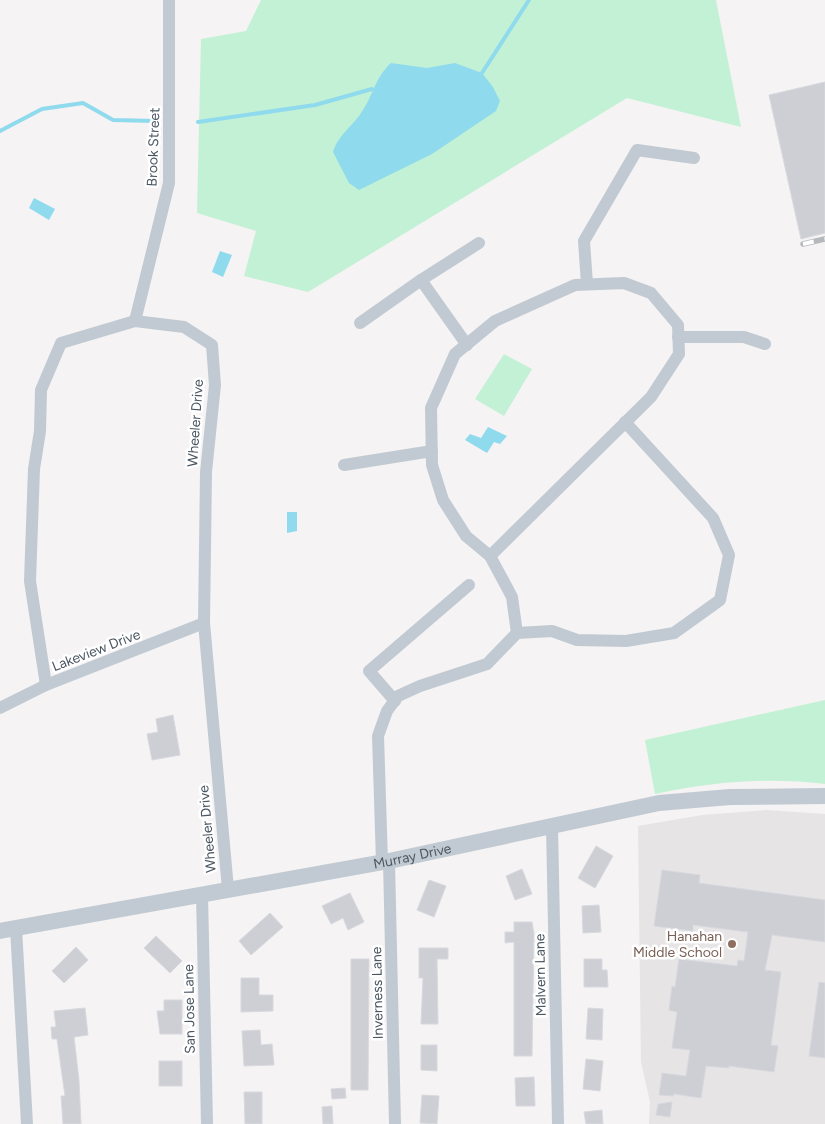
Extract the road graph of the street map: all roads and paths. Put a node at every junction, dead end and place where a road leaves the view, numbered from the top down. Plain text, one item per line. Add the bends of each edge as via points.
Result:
1 (169, 0) edge
2 (694, 158) dead end
3 (479, 243) dead end
4 (421, 280) junction
5 (587, 284) junction
6 (134, 321) junction
7 (360, 323) dead end
8 (678, 337) junction
9 (765, 344) dead end
10 (467, 345) junction
11 (625, 422) junction
12 (432, 451) junction
13 (344, 465) dead end
14 (490, 556) junction
15 (469, 585) dead end
16 (204, 623) junction
17 (517, 633) junction
18 (46, 685) junction
19 (395, 701) junction
20 (0, 708) edge
21 (825, 796) edge
22 (552, 826) junction
23 (386, 862) junction
24 (228, 889) junction
25 (202, 894) junction
26 (8, 930) edge
27 (27, 1124) edge
28 (207, 1124) edge
29 (395, 1124) edge
30 (558, 1124) edge

1 - 6 street, Brook Street via 169,184
2 - 5 street via 637,150 584,241
3 - 4 street
4 - 7 street
4 - 10 street
5 - 8 street via 624,283 651,293 678,325
5 - 10 street via 575,285 495,321
6 - 16 street, Wheeler Drive via 184,327 212,345 215,385 206,472
6 - 18 street, Wheeler Drive via 61,343 41,390 30,581
8 - 9 street via 744,337
8 - 11 street via 679,354 651,397
10 - 12 street via 455,354 431,408
11 - 14 street
11 - 17 street via 713,518 729,555 720,600 674,633 616,640 577,640 552,632
12 - 13 street
12 - 14 street via 432,465 443,500 466,536
14 - 17 street via 512,597
15 - 19 street via 369,671
16 - 18 street, Lakeview Drive
16 - 24 street, Wheeler Drive
17 - 19 street via 487,664 420,686 398,696
18 - 20 street, Lakeview Drive
19 - 23 street, Inverness Lane via 387,711 378,736
21 - 22 street, Murray Drive via 682,800
22 - 23 street, Murray Drive
22 - 30 street, Malvern Lane
23 - 24 street, Murray Drive
23 - 29 street, Inverness Lane
24 - 25 street, Murray Drive
25 - 26 street, Murray Drive
25 - 28 street, San Jose Lane
26 - 27 street

